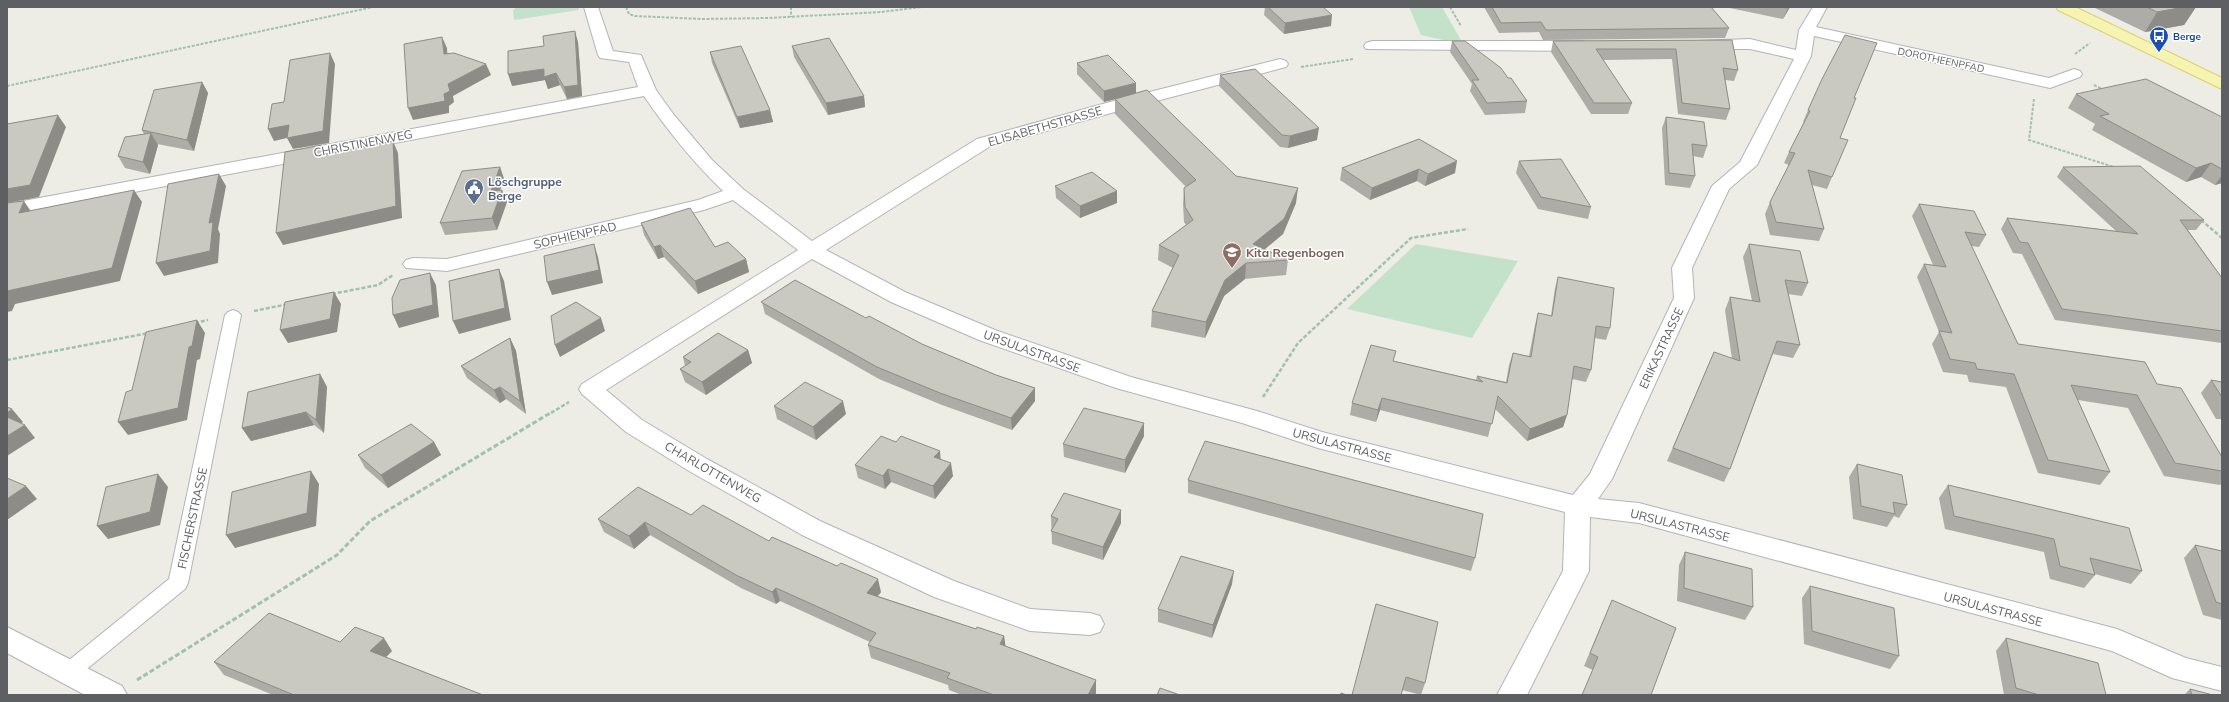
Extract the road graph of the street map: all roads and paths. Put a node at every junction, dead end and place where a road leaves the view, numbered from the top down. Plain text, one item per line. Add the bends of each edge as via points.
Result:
1 (373, 7) edge
2 (591, 7) edge
3 (626, 7) edge
4 (791, 7) edge
5 (922, 7) edge
6 (1820, 7) edge
7 (2063, 7) edge
8 (791, 17) junction
9 (2108, 29) junction
10 (1807, 30) junction
11 (1686, 44) edge
12 (1595, 46) edge
13 (1379, 55) joint
14 (1803, 56) junction
15 (1280, 64) joint
16 (2074, 74) junction
17 (2037, 80) junction
18 (2222, 84) edge
19 (7, 86) edge
20 (648, 90) junction
21 (2109, 93) edge
22 (2122, 170) edge
23 (736, 193) junction
24 (7, 210) edge
25 (2200, 219) edge
26 (1468, 229) dead end
27 (2222, 238) edge
28 (812, 251) junction
29 (413, 264) dead end
30 (233, 315) dead end
31 (590, 390) junction
32 (1249, 417) junction
33 (1578, 506) junction
34 (1090, 624) dead end
35 (7, 639) edge
36 (70, 671) junction
37 (2222, 679) edge
38 (112, 695) edge
39 (1512, 695) edge

1 - 19 path
2 - 20 street, URSULASTRASSE via 606,55 635,58
3 - 8 path via 629,14 635,16 662,18 713,20
4 - 8 path
5 - 8 path via 881,13
6 - 10 street, ERIKASTRASSE
7 - 9 main road
9 - 16 path via 2061,65
9 - 18 main road
10 - 14 street, ERIKASTRASSE
10 - 17 street, DOROTHEENPFAD
11 - 14 street via 1750,44
12 - 13 street via 1372,46
13 - 15 path via 1300,67
14 - 33 street, ERIKASTRASSE via 1748,165 1721,186 1682,268 1684,298 1600,479
15 - 28 street, ELISABETHSTRASSE via 983,143
16 - 17 street, DOROTHEENPFAD via 2050,83
16 - 21 path
17 - 22 path via 2029,140
20 - 23 street, URSULASTRASSE via 674,128
20 - 24 street, CHRISTINENWEG
23 - 28 street, URSULASTRASSE
23 - 29 street, SOPHIENPFAD via 704,204 447,265
25 - 27 path
26 - 32 path via 1411,238 1298,343
28 - 31 street
28 - 32 street, URSULASTRASSE via 898,297 987,335 1124,383
30 - 36 lane, FISCHERSTRASSE via 178,583
31 - 34 street, CHARLOTTENWEG via 634,426 811,528 944,589 1030,620
31 - 38 path via 370,522 337,555
32 - 33 street, URSULASTRASSE via 1318,440
33 - 37 street, URSULASTRASSE via 1640,513 2117,641 2182,668
33 - 39 street via 1576,571
35 - 36 street
36 - 38 street

